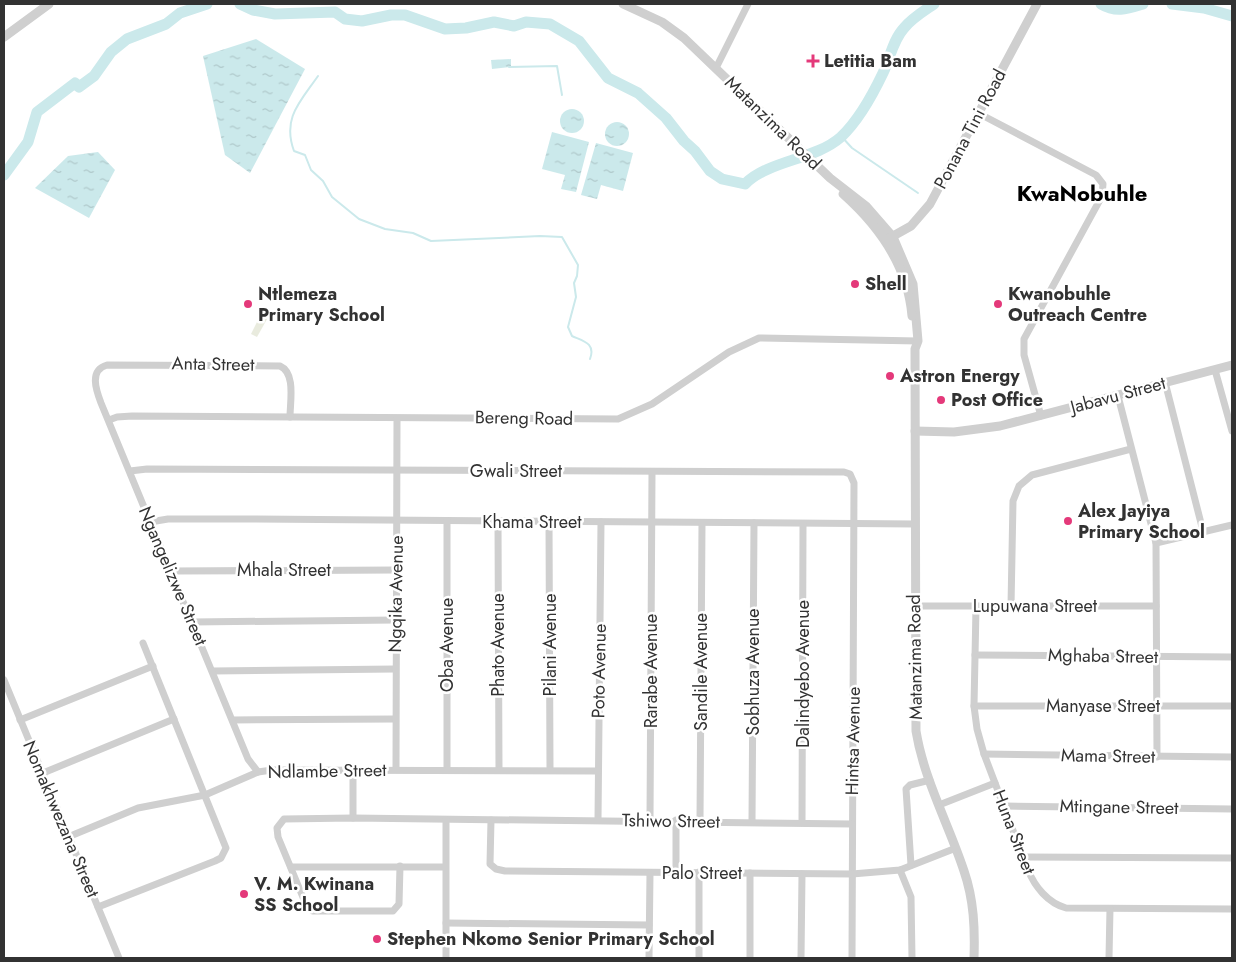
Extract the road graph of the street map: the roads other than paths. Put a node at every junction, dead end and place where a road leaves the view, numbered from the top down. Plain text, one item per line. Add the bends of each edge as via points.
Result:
1 (50, 4) edge
2 (623, 4) edge
3 (748, 4) edge
4 (1037, 4) edge
5 (4, 36) edge
6 (716, 68) junction
7 (978, 112) junction
8 (890, 238) junction
9 (916, 342) junction
10 (1232, 365) edge
11 (1214, 370) junction
12 (96, 376) joint
13 (1165, 382) junction
14 (1118, 396) junction
15 (1041, 416) junction
16 (290, 417) junction
17 (397, 419) junction
18 (109, 420) junction
19 (1231, 421) edge
20 (915, 431) junction
21 (1232, 431) edge
22 (1131, 449) junction
23 (397, 470) junction
24 (130, 471) junction
25 (652, 472) junction
26 (397, 520) junction
27 (447, 521) junction
28 (498, 521) junction
29 (549, 521) junction
30 (150, 522) junction
31 (601, 522) junction
32 (652, 522) junction
33 (754, 522) junction
34 (702, 523) junction
35 (854, 524) junction
36 (915, 524) junction
37 (803, 525) junction
38 (1232, 525) edge
39 (1203, 532) junction
40 (1156, 543) junction
41 (396, 570) junction
42 (172, 571) junction
43 (915, 606) junction
44 (1011, 606) junction
45 (1156, 606) junction
46 (976, 607) junction
47 (396, 620) junction
48 (192, 622) junction
49 (144, 643) dead end
50 (975, 654) junction
51 (1232, 657) edge
52 (1157, 658) junction
53 (153, 666) junction
54 (395, 669) junction
55 (213, 671) junction
56 (4, 680) edge
57 (974, 706) junction
58 (1157, 706) junction
59 (1232, 706) edge
60 (174, 719) junction
61 (395, 719) junction
62 (20, 720) junction
63 (233, 720) junction
64 (984, 754) junction
65 (1157, 757) junction
66 (1232, 757) edge
67 (396, 769) junction
68 (550, 769) junction
69 (353, 770) junction
70 (447, 770) junction
71 (499, 770) junction
72 (598, 771) junction
73 (258, 772) junction
74 (43, 774) junction
75 (930, 780) junction
76 (995, 783) junction
77 (205, 795) junction
78 (939, 804) junction
79 (1005, 806) junction
80 (1232, 809) edge
81 (353, 818) junction
82 (446, 820) junction
83 (491, 820) junction
84 (598, 820) junction
85 (650, 820) junction
86 (676, 820) junction
87 (700, 820) junction
88 (752, 822) junction
89 (802, 823) junction
90 (852, 824) junction
91 (68, 837) junction
92 (956, 848) junction
93 (1024, 857) junction
94 (1232, 858) edge
95 (911, 865) junction
96 (400, 866) junction
97 (445, 866) junction
98 (291, 867) junction
99 (900, 870) junction
100 (676, 872) junction
101 (699, 872) junction
102 (650, 873) junction
103 (750, 873) junction
104 (802, 874) junction
105 (852, 874) junction
106 (98, 908) junction
107 (1110, 909) junction
108 (1232, 909) edge
109 (446, 923) junction
110 (649, 925) junction
111 (118, 958) edge
112 (446, 958) edge
113 (649, 958) edge
114 (699, 958) edge
115 (750, 958) edge
116 (801, 958) edge
117 (852, 958) edge
118 (912, 958) edge
119 (974, 958) edge
120 (1109, 958) edge

1 - 5 street
2 - 6 street, Matanzima Road via 662,22
3 - 6 street
4 - 7 street, Ponana Tini Road
6 - 8 street, Matanzima Road via 830,178 866,206
7 - 8 street, Ponana Tini Road via 930,204 911,226
7 - 15 street via 1096,175 1103,184 1102,196 1024,339 1024,355
8 - 9 street, Matanzima Road via 913,284
9 - 17 street, Bereng Road via 759,338 729,352 647,407 618,419
9 - 20 street, Matanzima Road
10 - 11 street, Jabavu Street
11 - 13 street, Jabavu Street
11 - 19 street
12 - 16 street, Anta Street via 99,369 107,364 276,365 287,370 290,377
12 - 18 street, Ngangelizwe Street via 97,393
13 - 14 street, Jabavu Street
13 - 39 street
14 - 15 street, Jabavu Street
14 - 22 street
15 - 20 street, Jabavu Street via 971,430
16 - 17 street, Bereng Road
16 - 18 street, Bereng Road via 132,416
17 - 23 street, Ngqika Avenue
18 - 24 street, Ngangelizwe Street
19 - 21 street
20 - 36 street, Matanzima Road
22 - 40 street
22 - 44 street via 1032,475 1019,486 1012,510
23 - 24 street, Gwali Street
23 - 25 street, Gwali Street
23 - 26 street, Ngqika Avenue
24 - 30 street, Ngangelizwe Street
25 - 32 street, Rarabe Avenue
25 - 35 street, Gwali Street via 847,473 854,478
26 - 27 street, Khama Street
26 - 30 street, Khama Street via 168,519
26 - 41 street, Ngqika Avenue
27 - 28 street, Khama Street
27 - 70 street, Oba Avenue
28 - 29 street, Khama Street
28 - 71 street, Phato Avenue
29 - 31 street, Khama Street
29 - 68 street, Pilani Avenue
30 - 42 street, Ngangelizwe Street
31 - 32 street, Khama Street
31 - 72 street, Poto Avenue
32 - 34 street, Khama Street
32 - 85 street, Rarabe Avenue
33 - 34 street, Khama Street
33 - 37 street, Khama Street
33 - 88 street, Sobhuza Avenue
34 - 87 street, Sandile Avenue
35 - 36 street, Khama Street
35 - 37 street, Khama Street
35 - 90 street, Hintsa Avenue
36 - 43 street, Matanzima Road
37 - 89 street, Dalindyebo Avenue
38 - 39 street
39 - 40 street
40 - 45 street
41 - 42 street, Mhala Street
41 - 47 street, Ngqika Avenue
42 - 48 street, Ngangelizwe Street
43 - 46 street, Lupuwana Street
43 - 75 street, Matanzima Road via 916,731
44 - 45 street, Lupuwana Street
44 - 46 street, Lupuwana Street
45 - 52 street
46 - 50 street, Huna Street
47 - 48 street
47 - 54 street, Ngqika Avenue
48 - 55 street, Ngangelizwe Street
49 - 53 street
50 - 52 street, Mghaba Street
50 - 57 street, Huna Street
51 - 52 street, Mghaba Street
52 - 58 street
53 - 60 street
53 - 62 street
54 - 55 street
54 - 61 street, Ngqika Avenue
55 - 63 street, Ngangelizwe Street
56 - 62 street, Nomakhwezana Street
57 - 58 street, Manyase Street
57 - 64 street, Huna Street
58 - 59 street, Manyase Street
58 - 65 street
60 - 74 street
60 - 77 street
61 - 63 street
61 - 67 street, Ngqika Avenue
62 - 74 street, Nomakhwezana Street
63 - 73 street, Ngangelizwe Street via 248,759
64 - 65 street, Mama Street
64 - 76 street, Huna Street
65 - 66 street, Mama Street
67 - 69 street, Ndlambe Street
67 - 70 street, Ndlambe Street
68 - 71 street, Ndlambe Street
68 - 72 street, Ndlambe Street
69 - 73 street, Ndlambe Street
69 - 81 street
70 - 71 street, Ndlambe Street
72 - 84 street, Poto Avenue
73 - 77 street, Ndlambe Street
74 - 91 street, Nomakhwezana Street
75 - 78 street, Matanzima Road
75 - 95 street via 906,789
76 - 78 street
76 - 79 street, Huna Street
77 - 91 street, Ndlambe Street via 138,808
77 - 106 street via 225,842 221,858
78 - 92 street, Matanzima Road
79 - 80 street, Mtingane Street
79 - 93 street, Huna Street
81 - 82 street, Tshiwo Street
81 - 98 street, Tshiwo Street via 284,819 278,824 277,833
82 - 83 street, Tshiwo Street
82 - 97 street
83 - 84 street, Tshiwo Street
83 - 102 street, Palo Street via 490,860 496,869
84 - 85 street, Tshiwo Street
85 - 86 street, Tshiwo Street
86 - 87 street, Tshiwo Street
86 - 100 street
87 - 88 street, Tshiwo Street
88 - 89 street, Tshiwo Street
89 - 90 street, Tshiwo Street
90 - 105 street, Hintsa Avenue
91 - 106 street, Nomakhwezana Street
92 - 95 street, Palo Street
92 - 119 street, Matanzima Road via 970,892
93 - 94 street
93 - 107 street, Huna Street via 1036,885 1053,902 1066,908
95 - 99 street, Palo Street
96 - 97 street
96 - 98 street
96 - 98 street via 399,904 391,912 313,911
97 - 109 street
99 - 105 street, Palo Street
99 - 118 street via 911,897
100 - 101 street, Palo Street
100 - 102 street, Palo Street
101 - 103 street, Palo Street
101 - 114 street
102 - 110 street
103 - 104 street, Palo Street
103 - 115 street
104 - 105 street, Palo Street
104 - 116 street
105 - 117 street, Hintsa Avenue
106 - 111 street, Nomakhwezana Street
107 - 108 street, Huna Street
107 - 120 street
109 - 110 street
109 - 112 street
110 - 113 street

